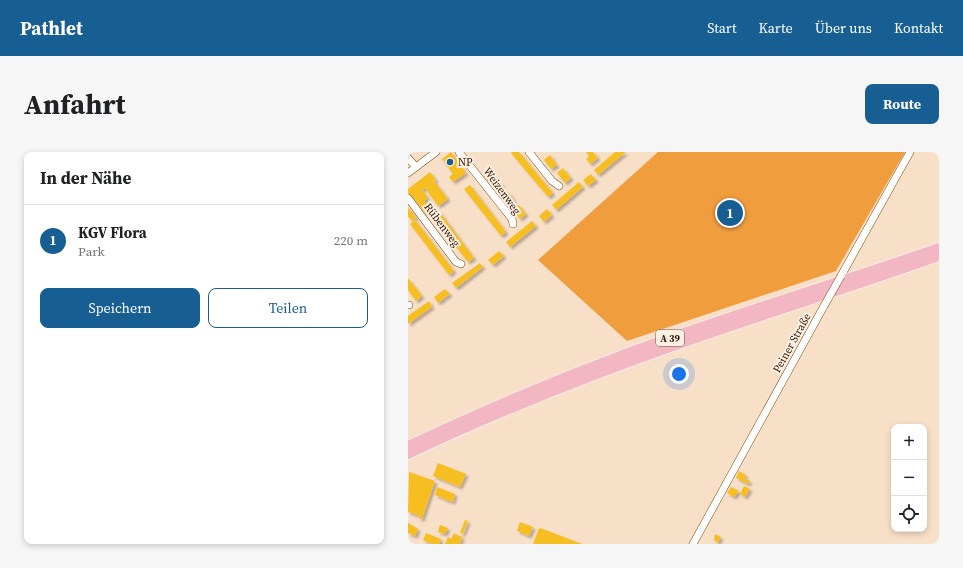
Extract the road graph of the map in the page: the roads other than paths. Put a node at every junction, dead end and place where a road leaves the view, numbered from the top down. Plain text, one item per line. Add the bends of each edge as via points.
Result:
1 (436, 152) edge
2 (459, 152) edge
3 (530, 152) edge
4 (910, 152) edge
5 (408, 158) edge
6 (416, 168) junction
7 (408, 173) edge
8 (559, 186) dead end
9 (408, 198) edge
10 (513, 224) dead end
11 (939, 248) edge
12 (939, 256) edge
13 (461, 264) dead end
14 (408, 446) edge
15 (408, 454) edge
16 (693, 544) edge

1 - 6 street
2 - 10 street, Weizenweg via 512,219
3 - 8 street via 552,181
4 - 16 street, Peiner Straße, bridge
5 - 6 street
6 - 7 street
9 - 13 street, Rübenweg via 456,262
11 - 14 highway, A 39 via 620,356 564,377
12 - 15 highway, A 39 via 630,361

